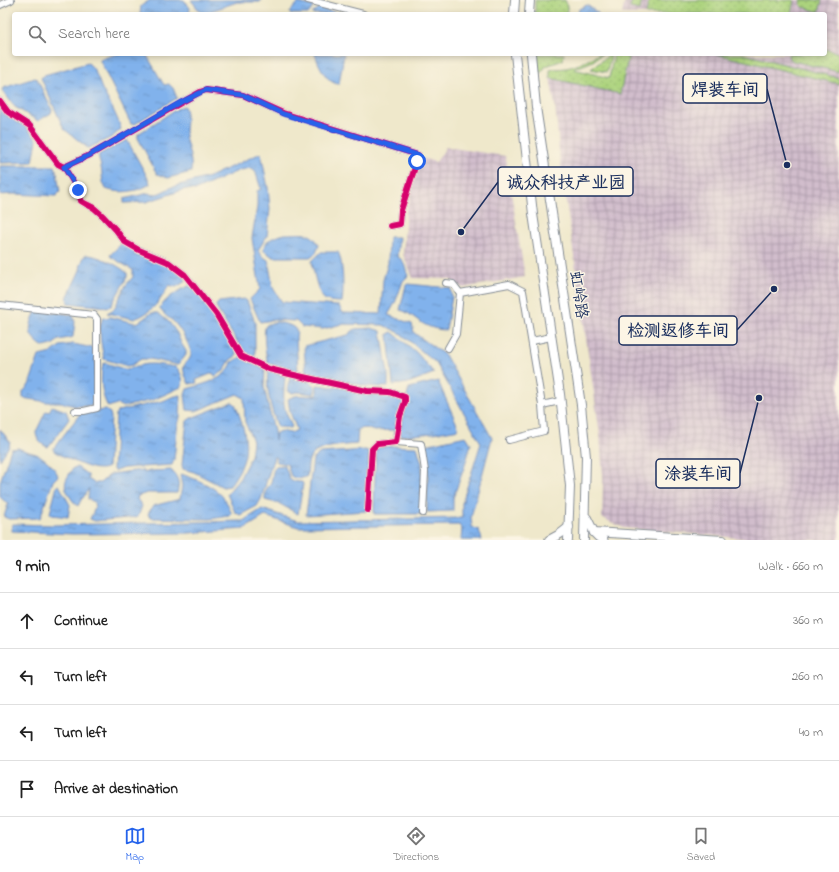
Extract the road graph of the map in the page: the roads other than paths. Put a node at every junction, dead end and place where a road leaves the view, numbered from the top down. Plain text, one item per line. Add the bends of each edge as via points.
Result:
1 (11, 0) edge
2 (308, 0) edge
3 (515, 0) edge
4 (530, 0) edge
5 (0, 5) edge
6 (355, 12) edge
7 (514, 12) edge
8 (529, 12) edge
9 (515, 56) edge
10 (531, 56) edge
11 (0, 101) edge
12 (64, 167) junction
13 (390, 226) dead end
14 (446, 283) dead end
15 (460, 293) junction
16 (0, 305) edge
17 (551, 337) junction
18 (532, 341) junction
19 (448, 348) dead end
20 (560, 401) junction
21 (542, 405) junction
22 (75, 411) dead end
23 (509, 440) dead end
24 (396, 442) junction
25 (368, 510) dead end
26 (423, 513) dead end
27 (585, 513) junction
28 (570, 526) junction
29 (594, 532) junction
30 (549, 540) edge
31 (568, 540) edge
32 (584, 540) edge
33 (603, 540) edge
34 (723, 540) edge

1 - 5 street
2 - 6 street
3 - 7 main road
4 - 8 main road
9 - 17 main road, 虹岭路 via 533,214
10 - 27 main road, 虹岭路 via 536,107 581,405 586,457
11 - 12 street via 8,112 30,126 58,164
12 - 13 street via 90,155 200,92 206,90 243,95 283,114 418,155 401,210 400,224
12 - 24 street via 78,190 81,201 103,216 125,242 168,262 185,275 216,314 241,356 269,369 288,374 367,391 390,392 405,397
14 - 15 street via 453,284
15 - 18 street via 510,284 523,290
15 - 19 street via 456,334
16 - 22 street via 94,315 97,319 97,408
17 - 18 street
17 - 20 main road, 虹岭路
18 - 21 street
20 - 21 street
20 - 28 main road, 虹岭路 via 570,486
21 - 23 street via 544,431
24 - 25 street via 377,444 372,449
24 - 26 street via 421,444 425,471
27 - 29 main road
27 - 32 main road, 虹岭路
28 - 30 main road
28 - 31 main road, 虹岭路
29 - 33 highway
29 - 34 main road

